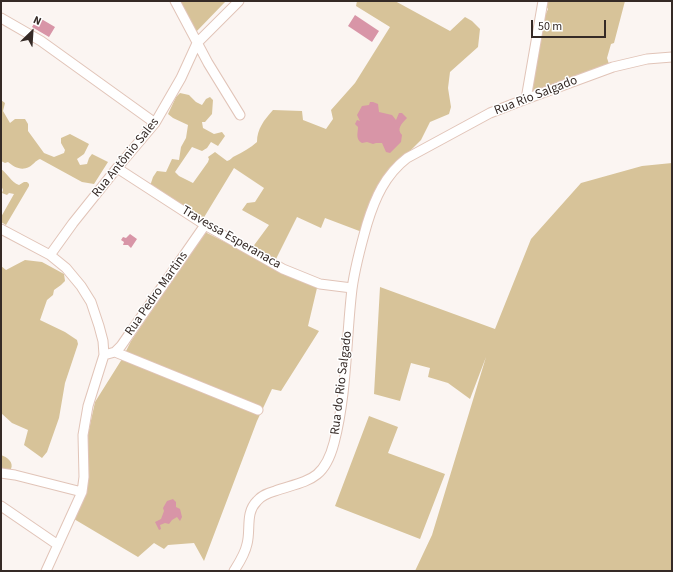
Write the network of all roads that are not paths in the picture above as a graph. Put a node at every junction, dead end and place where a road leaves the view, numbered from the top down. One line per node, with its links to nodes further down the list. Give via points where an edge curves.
1 (175, 1): 5 (street)
2 (239, 1): 5 (street, Rua Antônio Sales)
3 (543, 1): 7 (street)
4 (1, 18): 9 (street, via 41,40)
5 (197, 43): 8 (street); 9 (street, Rua Antônio Sales, via 181,78)
6 (672, 57): 7 (street, Rua Rio Salgado, via 647,59 613,67)
7 (526, 99): 10 (street, Rua Rio Salgado, via 490,113)
8 (240, 115)
9 (155, 123): 11 (street, Rua Antônio Sales)
10 (407, 158): 15 (street, Rua do Rio Salgado, via 388,178 371,213 361,244)
11 (117, 168): 12 (street, Travessa Esperanaca); 14 (street, Rua Antônio Sales)
12 (205, 225): 15 (street, Travessa Esperanaca, via 291,273 320,284); 16 (street, Rua Pedro Martins)
13 (1, 229): 14 (street)
14 (50, 255): 17 (street, via 66,268 91,302 100,326)
15 (352, 288): 24 (street, Rua do Rio Salgado, via 340,407 328,462 310,481 264,495 256,501 251,510 248,543)
16 (116, 352): 17 (street); 18 (street)
17 (104, 355): 20 (street, via 88,406 83,435)
18 (258, 410)
19 (1, 473): 20 (street)
20 (82, 492): 22 (street)
21 (1, 506): 22 (street)
22 (58, 545): 23 (street)
23 (46, 571)
24 (234, 571)

